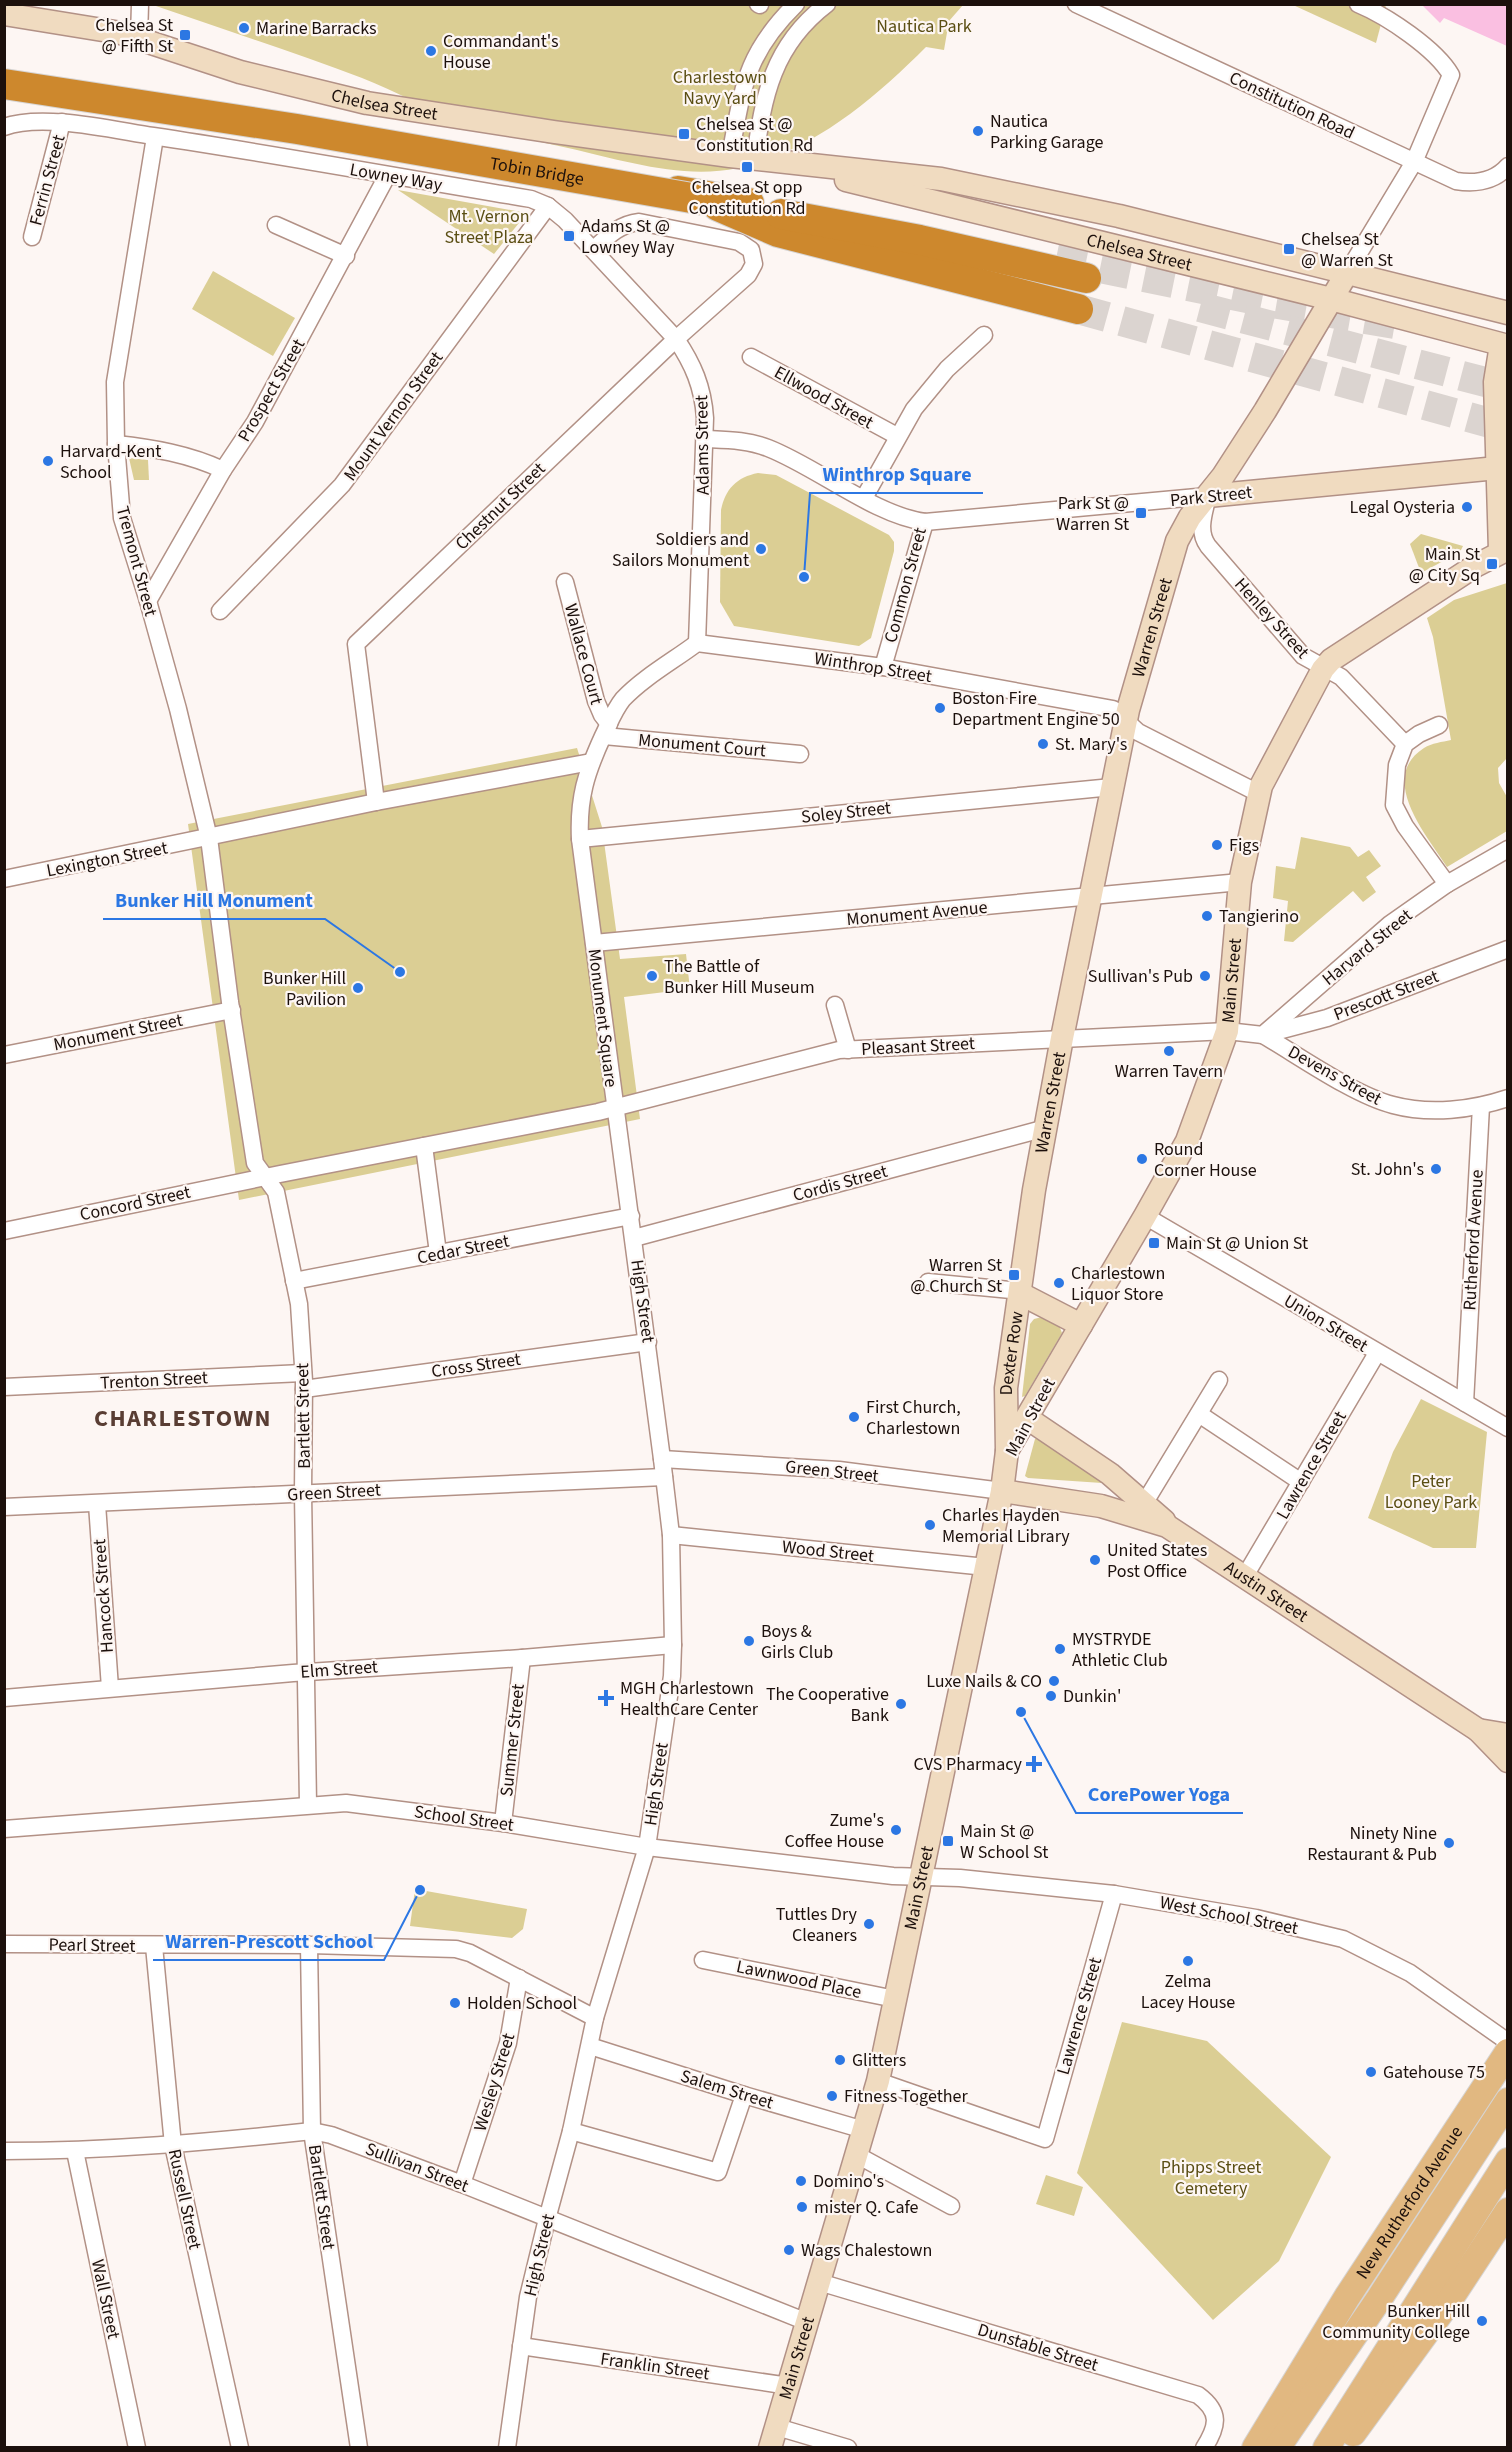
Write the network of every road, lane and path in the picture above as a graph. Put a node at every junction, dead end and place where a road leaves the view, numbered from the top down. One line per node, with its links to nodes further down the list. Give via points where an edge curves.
1 (141, 4): 7 (street)
2 (796, 4): 12 (street, via 760,46 747,72)
3 (827, 4): 13 (street, via 801,30 771,76 762,109)
4 (1076, 4): 14 (street, Constitution Road)
5 (1358, 4): 14 (street, Warren Street, via 1392,21 1433,53 1452,75)
6 (4, 14): 7 (main road, Chelsea Street, via 78,24)
7 (139, 38): 12 (main road, Chelsea Street, via 240,72 367,103)
8 (4, 85): 18 (highway, Tobin Bridge, bridge); 18 (highway, Tobin Bridge, bridge, via 297,129 703,200)
9 (62, 122): 10 (street, Lowney Way); 11 (street, Lowney Way); 20 (street, Ferrin Street)
10 (4, 127)
11 (155, 137): 16 (street, Lowney Way); 34 (street, Tremont Street, via 116,382)
12 (730, 156): 13 (main road, Chelsea Street)
13 (763, 160): 23 (main road, Chelsea Street, via 933,178 1119,216); 25 (main road, Chelsea Street)
14 (1414, 162): 15 (street, Constitution Road, via 1465,182 1490,179); 23 (street, Warren Street)
15 (1508, 166)
16 (387, 176): 17 (street, Lowney Way, via 531,199); 22 (street, Prospect Street)
17 (548, 206): 21 (street, Lowney Way); 43 (street, Mount Vernon Street, via 342,485)
18 (763, 214): 24 (highway, via 920,240); 26 (highway)
19 (276, 225): 22 (street)
20 (32, 237)
21 (594, 249): 29 (street, Adams Street); 29 (street, Chestnut Street, via 627,223 639,222 739,242 748,248 754,256 754,267 748,275)
22 (346, 256): 36 (street, Prospect Street, via 255,422)
23 (1347, 273): 25 (main road, Warren Street); 27 (main road, Chelsea Street)
24 (1086, 278)
25 (1331, 299): 30 (main road, Chelsea Street); 37 (main road, Warren Street, via 1265,411)
26 (1078, 309)
27 (1508, 313)
28 (984, 335): 32 (street, via 930,388)
29 (676, 339): 33 (street, Adams Street, via 701,387); 55 (street, Chestnut Street, via 356,645)
30 (1504, 345): 35 (main road, via 1495,382)
31 (751, 357): 32 (street, Ellwood Street)
32 (897, 436): 38 (street)
33 (705, 439): 38 (street, Common Street, via 767,448); 44 (street, Adams Street)
34 (116, 444): 36 (street, via 150,448); 42 (street, Tremont Street, via 122,518)
35 (1497, 468): 37 (main road, Park Street); 40 (main road)
36 (223, 470): 42 (street, Prospect Street)
37 (1208, 496): 39 (street, Park Street); 46 (street, Henley Street, via 1201,523 1205,542 1303,656); 47 (main road, Warren Street, via 1177,541)
38 (864, 498): 39 (street, Common Street, via 898,515)
39 (925, 522): 45 (street, Common Street)
40 (1504, 550): 46 (main road, Main Street, via 1342,651)
41 (565, 582): 49 (street, Wallace Court)
42 (148, 601): 56 (street, Tremont Street)
43 (220, 611)
44 (697, 643): 45 (street, Winthrop Street); 49 (street, via 630,692)
45 (883, 667): 47 (street, Winthrop Street, via 1104,707)
46 (1323, 669): 50 (street, Henley Street, via 1341,677); 54 (main road, Main Street, via 1263,780)
47 (1126, 720): 53 (main road, Warren Street); 54 (street, Winthrop Street, via 1138,732)
48 (1439, 725): 50 (street)
49 (606, 730): 51 (street, Monument Court); 52 (street)
50 (1405, 744): 61 (street, via 1396,765 1394,805)
51 (800, 754)
52 (591, 762): 55 (street); 57 (street, Monument Square, via 581,794)
53 (1112, 788): 57 (street, Soley Street); 62 (main road, Warren Street)
54 (1260, 794): 60 (main road, Main Street)
55 (376, 802): 56 (street)
56 (209, 838): 59 (street, Lexington Street); 66 (street)
57 (580, 839): 63 (street, Monument Square)
58 (1508, 849): 61 (street, Harvard Street)
59 (4, 879)
60 (1240, 882): 62 (street, Monument Avenue); 67 (main road, Main Street)
61 (1447, 884): 68 (street, Harvard Street, via 1390,924)
62 (1090, 896): 63 (street, Monument Avenue); 69 (main road, Warren Street)
63 (594, 943): 74 (street, Monument Square)
64 (1508, 949): 68 (street, Prescott Street, via 1327,1018)
65 (835, 1005): 70 (street)
66 (232, 1010): 71 (street, Monument Street); 77 (street, via 255,1162)
67 (1227, 1031): 68 (street); 69 (street, Pleasant Street); 79 (main road, Main Street, via 1187,1141)
68 (1263, 1035): 73 (street, Devens Street, via 1356,1089 1392,1105 1432,1110)
69 (1062, 1038): 70 (street, Pleasant Street); 75 (main road, Warren Street)
70 (848, 1050): 74 (street, Pleasant Street)
71 (4, 1055)
72 (1508, 1098): 73 (street)
73 (1481, 1106): 92 (street, Rutherford Avenue)
74 (615, 1107): 76 (street, Monument Square); 78 (street, High Street)
75 (1046, 1128): 81 (street, Cordis Street); 85 (main road, Warren Street)
76 (424, 1146): 77 (street, Monument Square); 82 (street)
77 (265, 1177): 80 (street, Concord Street); 83 (street, Bartlett Street, via 276,1192)
78 (631, 1216): 81 (street, High Street); 82 (street, Cedar Street)
79 (1145, 1216): 86 (main road, Main Street); 88 (street, Union Street)
80 (4, 1231)
81 (634, 1238): 87 (street, High Street)
82 (438, 1253): 83 (street, Cedar Street)
83 (294, 1281): 90 (street, Bartlett Street)
84 (928, 1282): 85 (street)
85 (1021, 1292): 86 (main road); 96 (main road, Dexter Row, via 1006,1388)
86 (1081, 1325): 94 (main road, Main Street)
87 (648, 1342): 90 (street, Cross Street); 97 (street, High Street)
88 (1377, 1353): 92 (street, Union Street); 99 (street, Lawrence Street)
89 (1220, 1380): 93 (street)
90 (304, 1381): 91 (street, Trenton Street); 101 (street, Bartlett Street)
91 (4, 1387)
92 (1465, 1403): 95 (street, Union Street)
93 (1199, 1414): 99 (street); 104 (street)
94 (1027, 1418): 96 (main road, Main Street); 104 (main road, via 1110,1474)
95 (1508, 1428)
96 (1007, 1451): 100 (main road, Main Street)
97 (662, 1459): 98 (street, High Street); 100 (street, Green Street, via 839,1470)
98 (664, 1477): 101 (street, Green Street); 105 (street, High Street)
99 (1301, 1482): 107 (street, Lawrence Street)
100 (1002, 1491): 104 (main road, Austin Street); 106 (main road, Main Street)
101 (303, 1493): 102 (street, Green Street); 110 (street, Bartlett Street)
102 (97, 1504): 103 (street, Green Street); 111 (street, Hancock Street)
103 (4, 1507)
104 (1141, 1509): 107 (main road, Austin Street)
105 (671, 1535): 106 (street, Wood Street); 108 (street, High Street)
106 (986, 1567): 120 (main road, Main Street)
107 (1245, 1576): 113 (main road, Austin Street)
108 (674, 1645): 109 (street, Elm Street); 119 (street, High Street)
109 (522, 1658): 110 (street, Elm Street); 117 (street, Summer Street)
110 (306, 1672): 111 (street, Elm Street); 116 (street, Bartlett Street)
111 (110, 1688): 112 (street, Elm Street)
112 (4, 1698)
113 (1478, 1730): 114 (main road, Austin Street); 115 (main road, Austin Street)
114 (1508, 1735)
115 (1508, 1761)
116 (308, 1804): 117 (street, School Street, via 346,1803); 118 (street, School Street)
117 (503, 1823): 119 (street, School Street)
118 (4, 1829)
119 (647, 1846): 120 (street, School Street, via 893,1876); 128 (street, High Street)
120 (921, 1876): 121 (street, West School Street); 127 (main road, Main Street)
121 (1114, 1894): 129 (street, West School Street, via 1256,1918 1343,1939 1410,1973); 132 (street, Lawrence Street, via 1044,2139)
122 (4, 1944): 124 (street, Pearl Street)
123 (309, 1945): 124 (street, Pearl Street); 126 (street, Pearl Street, via 456,1949); 136 (street, Bartlett Street)
124 (154, 1946): 138 (street, Russell Street)
125 (702, 1960): 127 (street, Lawnwood Place)
126 (519, 1978): 128 (street, Pearl Street); 143 (street, Wesley Street, via 508,2043)
127 (895, 1999): 132 (main road, Main Street)
128 (595, 2018): 130 (street, High Street)
129 (1508, 2042)
130 (590, 2046): 133 (street, Salem Street); 137 (street, High Street)
131 (1508, 2052): 158 (main road, New Rutherford Avenue, via 1347,2297)
132 (878, 2081): 135 (main road, Main Street)
133 (744, 2095): 135 (street, Salem Street); 137 (street, via 718,2172)
134 (1508, 2101): 159 (main road, New Rutherford Avenue)
135 (864, 2130): 141 (main road, Main Street)
136 (312, 2131): 138 (street, Sullivan Street); 143 (street, Sullivan Street); 154 (street, Bartlett Street)
137 (571, 2131): 146 (street, High Street)
138 (173, 2145): 140 (street, Sullivan Street); 153 (street, Russell Street)
139 (4, 2151): 140 (street, Sullivan Street)
140 (75, 2151): 152 (street, Wall Street)
141 (857, 2156): 144 (street); 147 (main road, Main Street)
142 (1508, 2161): 160 (main road)
143 (462, 2184): 146 (street, Sullivan Street)
144 (951, 2206)
145 (1508, 2211): 161 (main road, via 1444,2308)
146 (546, 2219): 148 (street, Sullivan Street); 149 (street, High Street)
147 (819, 2282): 148 (main road, Main Street); 157 (street, Dunstable Street, via 1198,2395 1209,2404 1215,2418 1214,2432)
148 (807, 2322): 150 (main road, Main Street)
149 (521, 2346): 150 (street, Franklin Street); 155 (street, High Street)
150 (789, 2386): 151 (main road, Main Street)
151 (774, 2437): 156 (street)
152 (137, 2448)
153 (240, 2448)
154 (359, 2448)
155 (507, 2448)
156 (848, 2448)
157 (1204, 2448)
158 (1255, 2448)
159 (1277, 2448)
160 (1326, 2448)
161 (1342, 2448)

